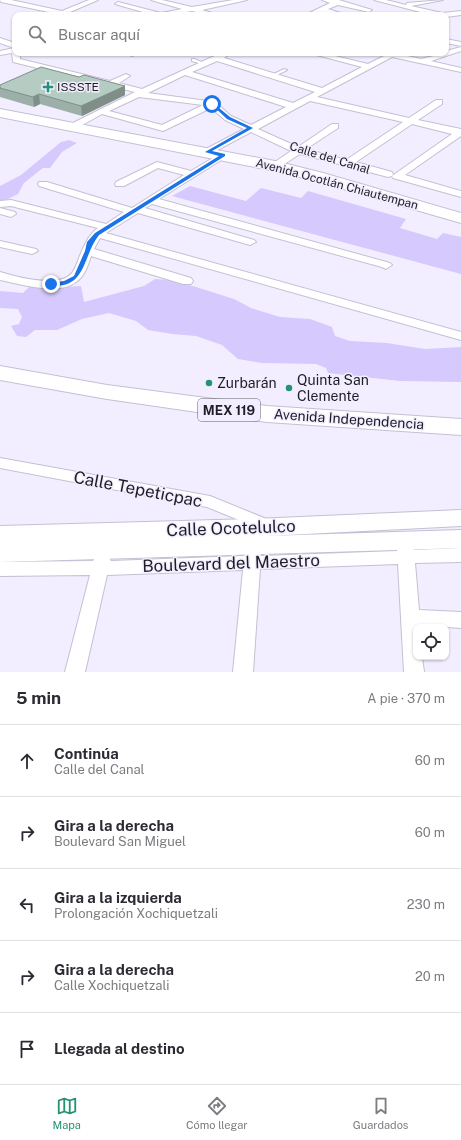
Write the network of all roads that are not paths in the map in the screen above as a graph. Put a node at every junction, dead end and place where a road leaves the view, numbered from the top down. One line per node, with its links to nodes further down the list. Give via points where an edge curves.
1 (1, 0): 13 (street); 17 (street)
2 (95, 0): 18 (street)
3 (154, 0): 14 (street)
4 (244, 0): 14 (street)
5 (325, 0): 10 (street)
6 (345, 0): 10 (street)
7 (377, 0): 12 (street)
8 (440, 0): 9 (street)
9 (429, 1): 12 (street)
10 (338, 3): 15 (street); 16 (street)
11 (118, 4): 19 (street)
12 (401, 6): 24 (street)
13 (0, 8)
14 (190, 9): 20 (street); 21 (street)
15 (320, 10): 22 (street); 23 (street)
16 (369, 10)
17 (58, 12)
18 (65, 12)
19 (149, 12)
20 (175, 12)
21 (202, 12)
22 (316, 12)
23 (329, 12)
24 (428, 12)
25 (461, 13): 26 (street)
26 (449, 15)
27 (449, 17): 28 (street)
28 (461, 20)
29 (0, 40): 32 (street)
30 (449, 42): 31 (street)
31 (461, 44)
32 (12, 45)
33 (461, 49): 36 (street)
34 (12, 52): 35 (street)
35 (0, 53)
36 (449, 53)
37 (16, 56): 53 (street, via 16,60)
38 (221, 56): 43 (street)
39 (326, 56): 47 (street)
40 (384, 56): 47 (street)
41 (397, 56): 45 (street)
42 (438, 56): 45 (street)
43 (217, 58): 46 (street); 52 (street)
44 (193, 60): 46 (lane)
45 (421, 61): 49 (street)
46 (205, 64): 50 (street)
47 (368, 66): 54 (street)
48 (284, 70): 52 (lane)
49 (461, 70)
50 (186, 73): 55 (street); 59 (street)
51 (126, 76): 53 (street)
52 (272, 76): 54 (street)
53 (111, 84): 55 (street)
54 (322, 91): 56 (street)
55 (141, 93): 58 (street); 60 (street)
56 (308, 98): 59 (street); 62 (street)
57 (439, 102): 62 (street)
58 (212, 104): 60 (street, via 163,128); 65 (street, Calle del Canal, via 228,118)
59 (293, 106): 65 (street)
60 (102, 111): 64 (street)
61 (0, 113): 64 (main road, Avenida Ocotlán Chiautempan)
62 (409, 121): 66 (street); 70 (street)
63 (335, 126): 67 (street)
64 (72, 127): 68 (main road, Avenida Ocotlán Chiautempan)
65 (251, 128): 67 (street, Calle del Canal); 68 (street)
66 (461, 133): 73 (street)
67 (297, 150): 70 (street, Calle del Canal); 71 (street)
68 (208, 152): 69 (main road, Avenida Ocotlán Chiautempan)
69 (223, 155): 71 (main road, Avenida Ocotlán Chiautempan); 72 (street)
70 (347, 164): 73 (street, Calle del Canal)
71 (275, 166): 81 (main road, Avenida Ocotlán Chiautempan)
72 (192, 174): 75 (street, via 157,165); 77 (street)
73 (392, 175): 76 (street, Calle del Canal)
74 (43, 184): 79 (street)
75 (120, 184)
76 (461, 194)
77 (150, 200): 79 (street); 87 (street)
78 (2, 206): 80 (street); 82 (street)
79 (134, 210): 82 (street); 83 (street)
80 (11, 214)
81 (461, 218)
82 (102, 231): 86 (street, via 90,242); 90 (street)
83 (250, 242)
84 (0, 244): 85 (street)
85 (32, 251)
86 (88, 251): 88 (street, via 76,277 65,282 31,284); 89 (street)
87 (386, 265)
88 (0, 276)
89 (187, 281)
90 (461, 336)
91 (0, 366): 93 (main road, Avenida Independencia / MEX 119, via 253,406)
92 (0, 373): 94 (main road, Avenida Independencia / MEX 119, via 107,392 252,412)
93 (461, 420)
94 (461, 427)
95 (0, 464): 97 (street, Calle Tepeticpac, via 210,502)
96 (461, 518): 97 (main road, Calle Ocotelulco)
97 (272, 527): 98 (main road, Calle Ocotelulco)
98 (0, 535)
99 (461, 539): 100 (main road, Boulevard del Maestro)
100 (405, 549): 102 (main road, Boulevard del Maestro); 103 (street, Boulevard del Maestro); 106 (street)
101 (0, 553): 104 (main road, Boulevard del Maestro)
102 (254, 554): 104 (main road, Boulevard del Maestro); 109 (street)
103 (461, 555)
104 (102, 559): 105 (street, Boulevard del Maestro); 108 (street)
105 (0, 569)
106 (410, 617): 107 (street); 110 (street)
107 (461, 620)
108 (75, 672)
109 (243, 672)
110 (414, 672)

